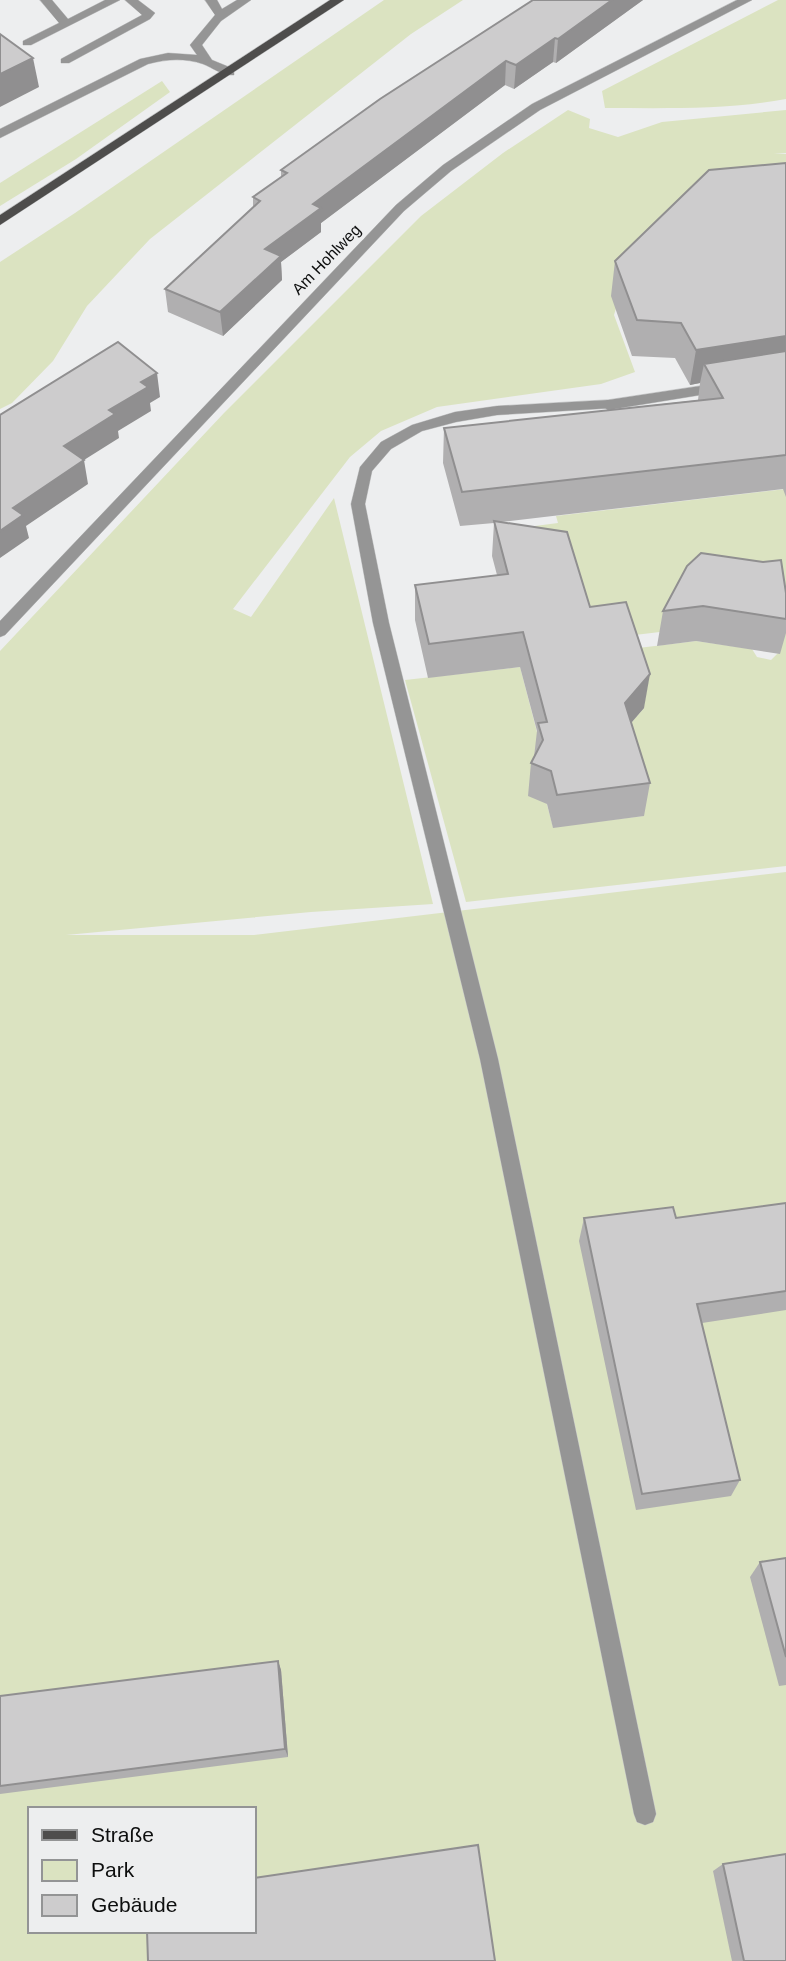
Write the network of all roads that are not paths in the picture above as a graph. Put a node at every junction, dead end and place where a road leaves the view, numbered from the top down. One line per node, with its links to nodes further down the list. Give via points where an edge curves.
1 (46, 0): 9 (street)
2 (114, 0): 9 (street)
3 (131, 0): 12 (street, via 147,9 146,17)
4 (211, 0): 8 (street)
5 (245, 0): 8 (street)
6 (338, 0): 13 (main road)
7 (746, 0): 17 (street, Am Hohlweg, via 536,107 447,168 400,208 334,276)
8 (221, 16): 11 (street, via 210,22 196,45)
9 (66, 24): 10 (street)
10 (27, 43)
11 (206, 60): 13 (street); 14 (street, via 167,54 144,61)
12 (65, 61)
13 (230, 72): 15 (main road)
14 (0, 134)
15 (0, 221)
16 (731, 386): 18 (street, via 608,405 450,418 400,435 379,449 358,485 381,623 489,1059)
17 (0, 631)
18 (645, 1814)

